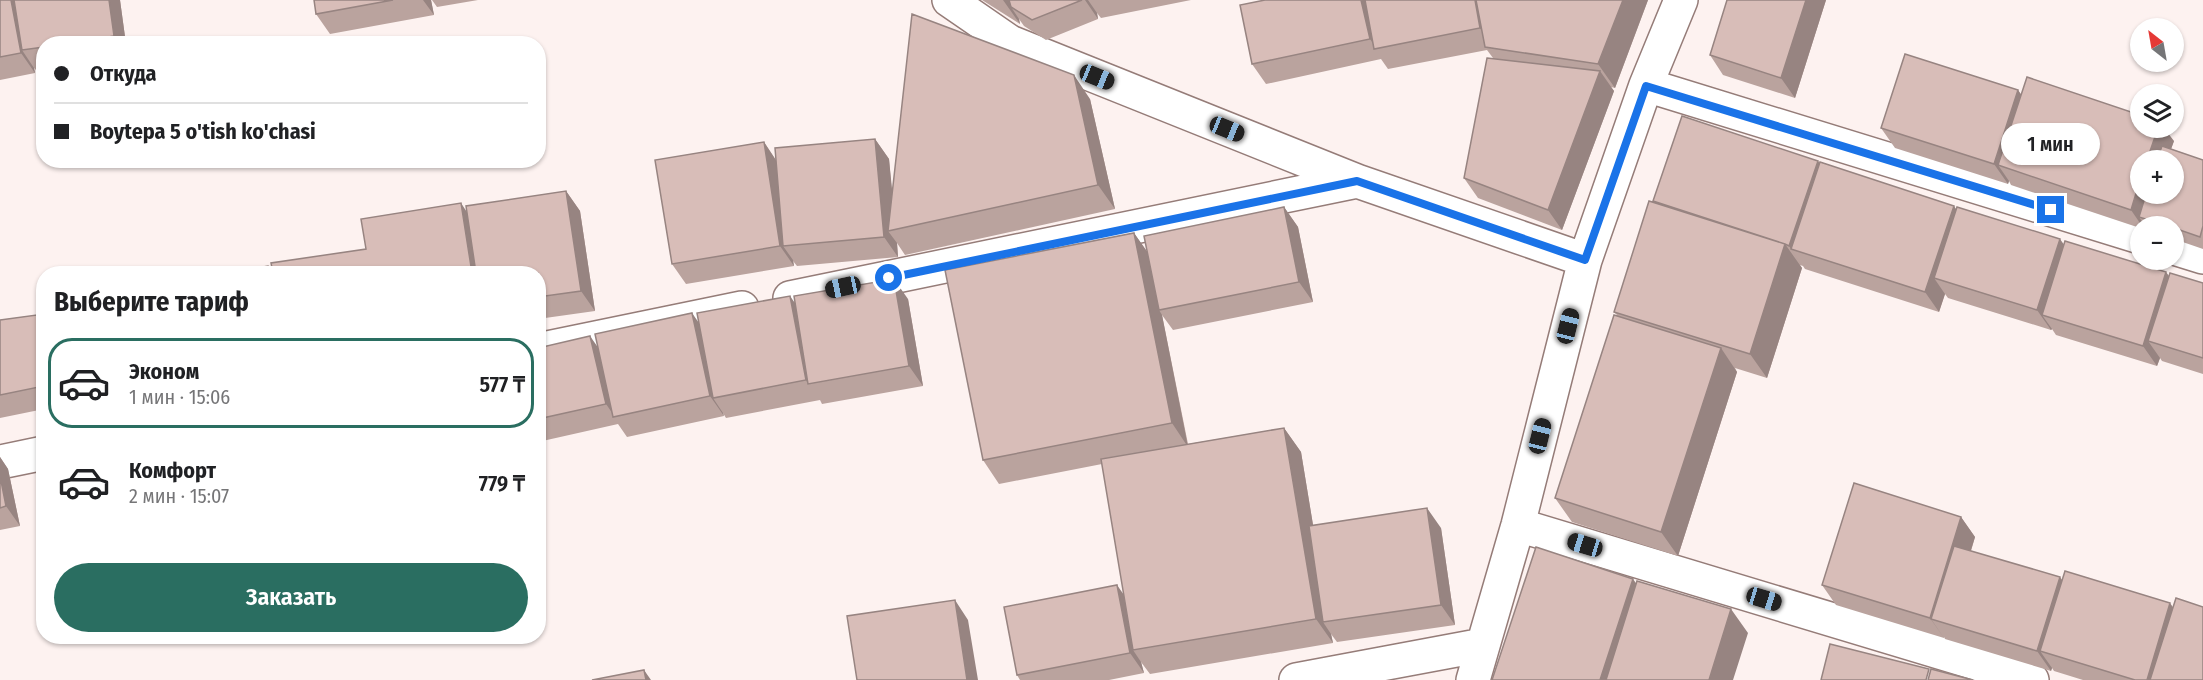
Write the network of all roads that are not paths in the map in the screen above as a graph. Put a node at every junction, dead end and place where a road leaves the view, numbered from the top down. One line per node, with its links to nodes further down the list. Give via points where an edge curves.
1 (949, 0): 4 (street, via 1010,42)
2 (1681, 0): 3 (street)
3 (1646, 86): 5 (street); 8 (street)
4 (1357, 181): 8 (street); 9 (street)
5 (2130, 234)
6 (2184, 251): 7 (street)
7 (2203, 257)
8 (1585, 260): 12 (street)
9 (546, 348)
10 (36, 455): 11 (street)
11 (0, 462)
12 (1518, 525): 13 (street); 16 (street)
13 (1483, 645): 14 (street); 15 (street)
14 (1296, 680)
15 (1473, 680)
16 (2032, 680)

